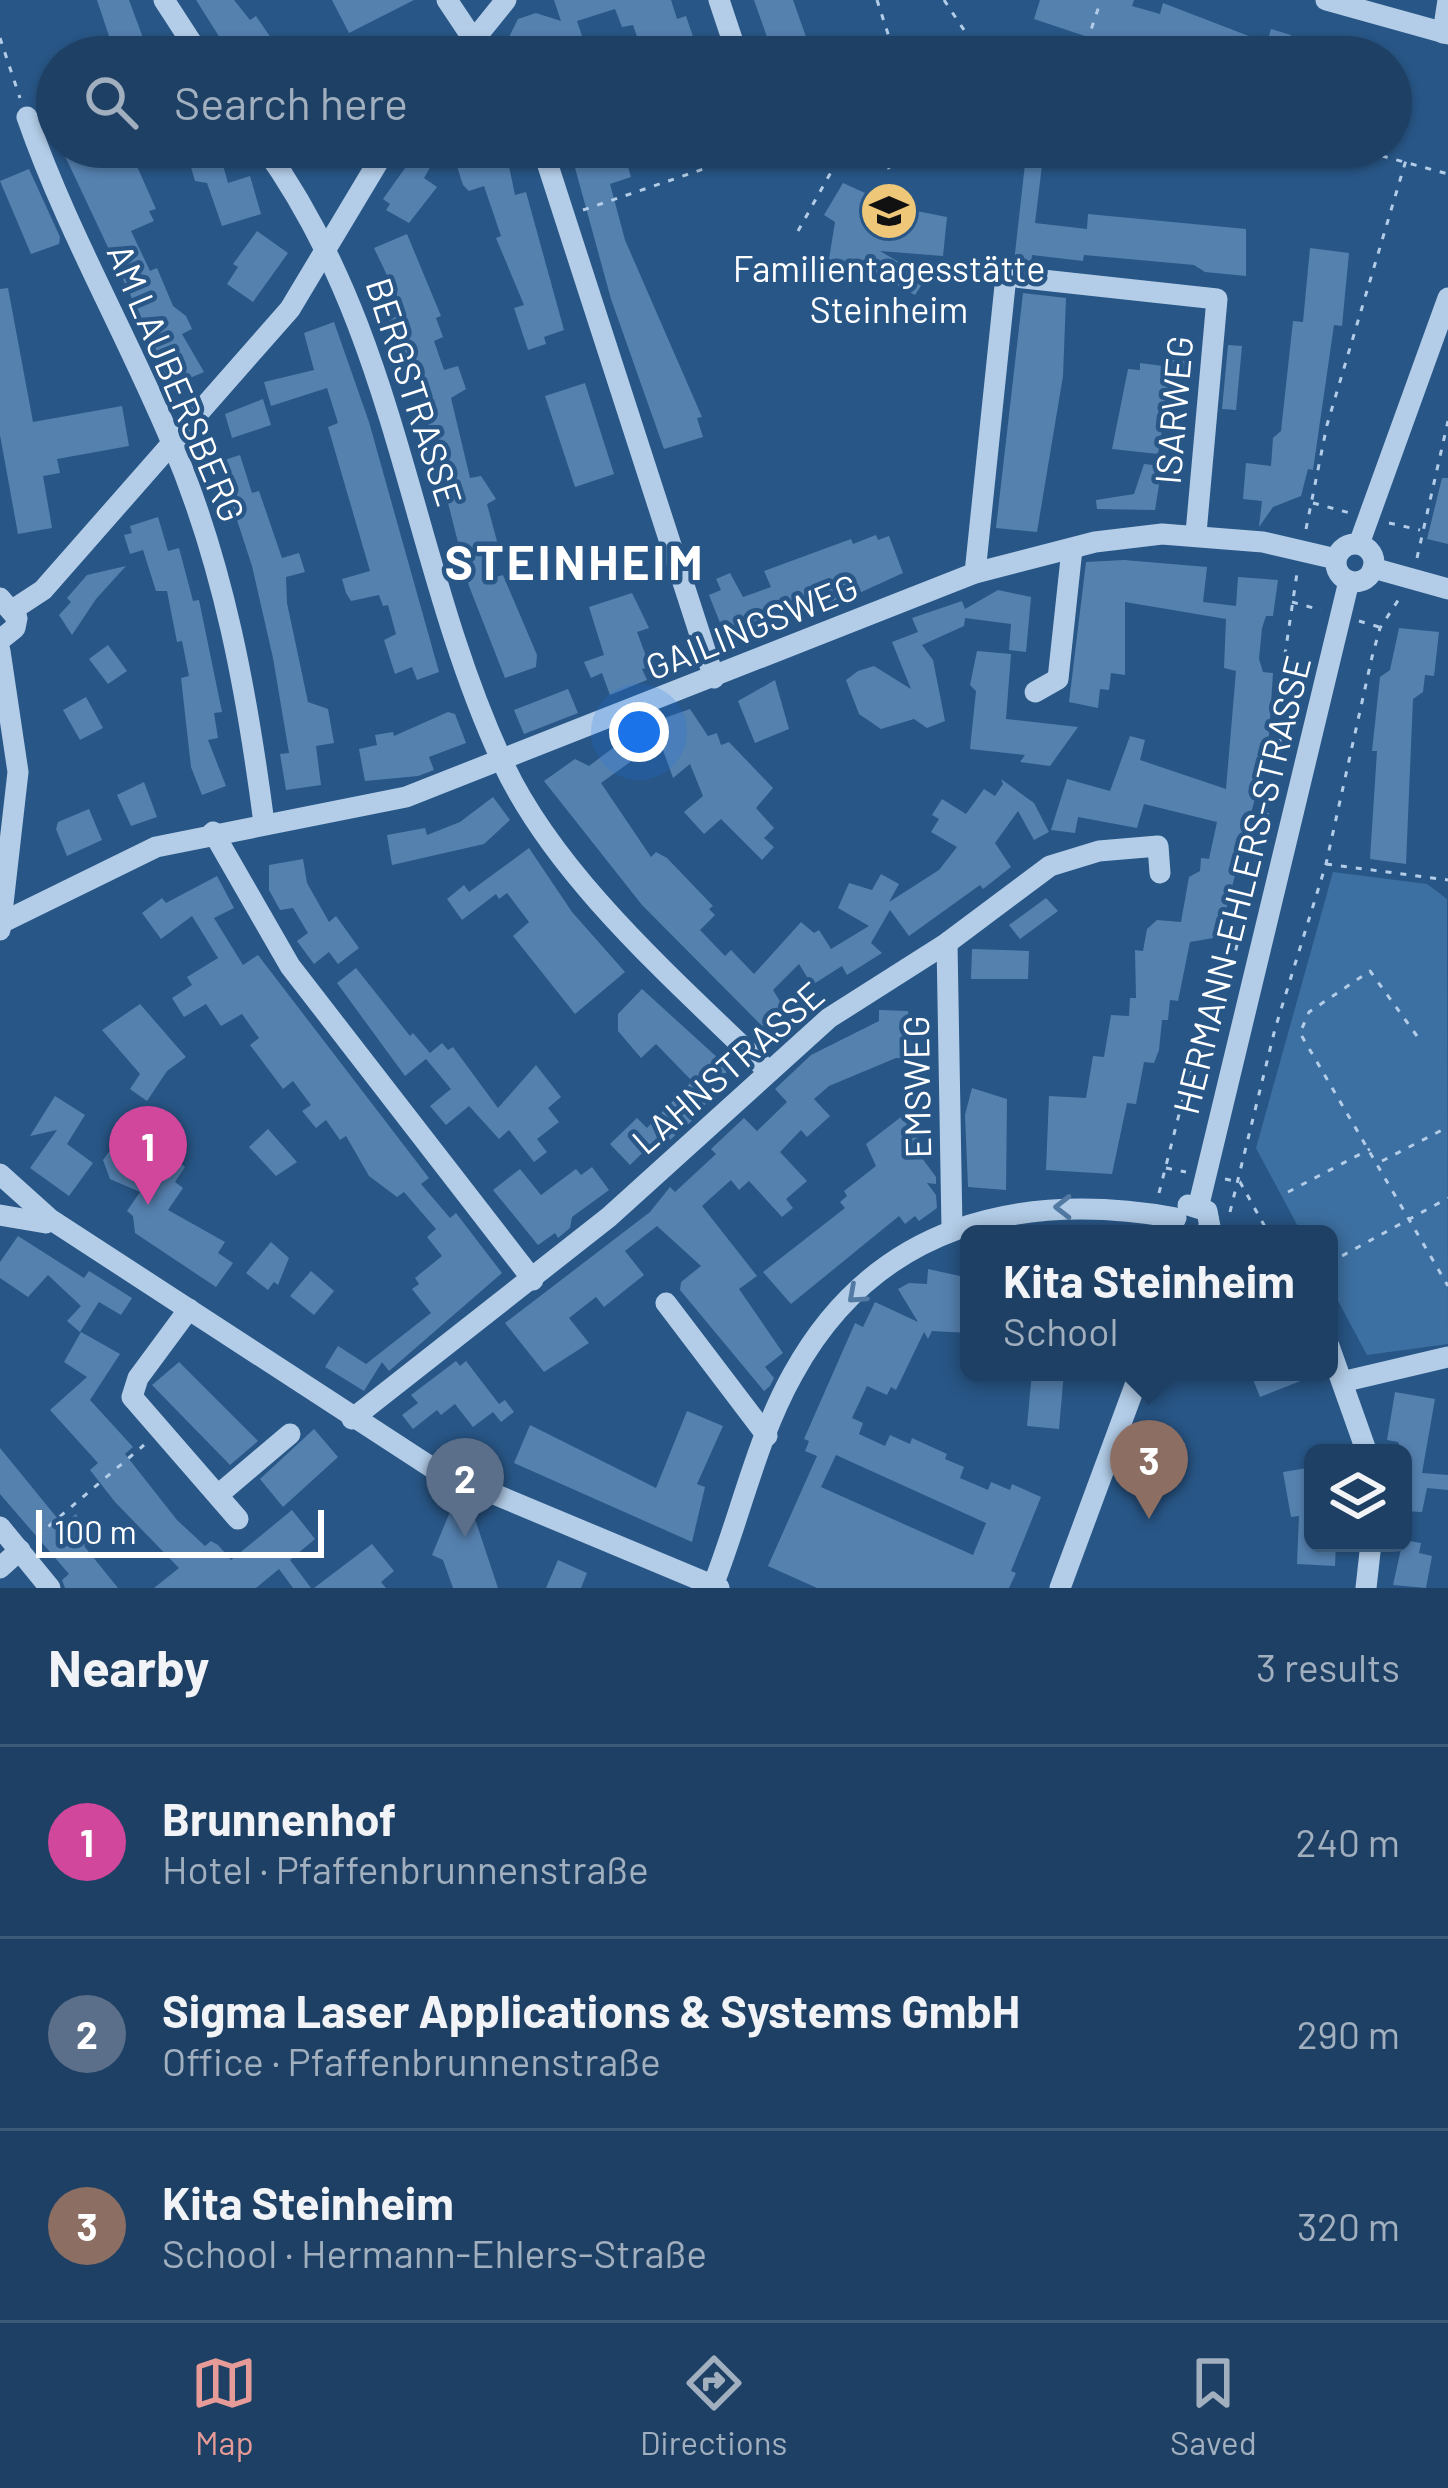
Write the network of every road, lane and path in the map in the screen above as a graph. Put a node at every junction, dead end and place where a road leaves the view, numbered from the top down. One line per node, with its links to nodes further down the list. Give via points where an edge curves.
1 (164, 0): 11 (street)
2 (447, 0): 12 (street)
3 (506, 0): 13 (street)
4 (719, 0): 14 (street)
5 (877, 0): 15 (path)
6 (944, 0): 16 (path)
7 (1100, 0): 17 (path)
8 (1326, 0): 10 (street)
9 (1448, 0): 10 (street)
10 (1446, 34)
11 (187, 36)
12 (465, 36)
13 (483, 36)
14 (731, 36)
15 (889, 36)
16 (968, 36)
17 (1089, 36)
18 (0, 38): 19 (path)
19 (27, 117): 20 (street, AM LAUBERSBERG)
20 (36, 137)
21 (1412, 162): 29 (path)
22 (50, 168): 35 (street, AM LAUBERSBERG)
23 (277, 168): 32 (street, BERGSTRASSE)
24 (374, 168): 32 (street)
25 (549, 168): 30 (street)
26 (707, 168): 30 (path)
27 (833, 168): 31 (path)
28 (1404, 168): 39 (path, via 1328,425)
29 (1448, 174)
30 (564, 216): 49 (street)
31 (798, 231)
32 (326, 244): 35 (street, via 290,309); 51 (street, BERGSTRASSE, via 382,380 468,675)
33 (1448, 298): 37 (street)
34 (1448, 422): 43 (path)
35 (173, 444): 46 (street, via 43,590); 52 (street, AM LAUBERSBERG, via 229,615)
36 (1196, 533): 38 (street, GAILINGSWEG); 39 (street, GAILINGSWEG); 42 (street, ISARWEG, via 1216,299 1006,276)
37 (1359, 544): 40 (street); 41 (street, via 1370,550)
38 (1072, 549): 42 (street, GAILINGSWEG); 50 (street, via 1058,679)
39 (1302, 550): 40 (street, GAILINGSWEG); 72 (path, via 1283,668 1279,761 1231,971 1187,1083)
40 (1336, 559): 44 (street)
41 (1373, 568): 43 (street); 44 (street)
42 (975, 573): 49 (street, GAILINGSWEG)
43 (1412, 580): 45 (street); 54 (path, via 1376,642)
44 (1349, 581): 69 (street, HERMANN-EHLERS-STRASSE)
45 (1448, 590)
46 (7, 603): 47 (street, via 15,628)
47 (0, 640)
48 (0, 651): 57 (street, via 18,772)
49 (715, 678): 51 (street, GAILINGSWEG)
50 (1035, 692)
51 (502, 761): 52 (street, GAILINGSWEG, via 393,800); 61 (street, BERGSTRASSE, via 609,909)
52 (264, 824): 53 (street, GAILINGSWEG)
53 (213, 832): 57 (street, GAILINGSWEG, via 137,855); 81 (street, via 290,967)
54 (1326, 864): 56 (path); 66 (path, via 1274,1029)
55 (1160, 873): 59 (street, LAHNSTRASSE, via 1158,846 1068,859)
56 (1448, 880)
57 (1, 922): 58 (street)
58 (0, 932)
59 (947, 944): 61 (street, LAHNSTRASSE, via 829,1018); 78 (street, EMSWEG)
60 (1417, 1036): 63 (path, via 1370,971 1309,1012 1300,1033)
61 (767, 1070): 81 (street, LAHNSTRASSE)
62 (1444, 1129): 64 (path)
63 (1370, 1149): 64 (path); 67 (path)
64 (1379, 1163): 71 (path)
65 (2, 1176): 70 (street, via 7,1197); 79 (street)
66 (1240, 1182): 75 (path); 76 (path)
67 (1288, 1192)
68 (1448, 1198): 71 (path)
69 (1199, 1204): 72 (street, via 1183,1207); 74 (street)
70 (0, 1212): 79 (street)
71 (1409, 1219): 80 (path); 82 (path)
72 (1171, 1222): 73 (street, one-way to 73, via 1042,1207)
73 (968, 1225)
74 (1210, 1225)
75 (1219, 1225)
76 (1265, 1225)
77 (960, 1227): 78 (street, one-way to 78)
78 (952, 1229): 92 (street, one-way to 92, via 899,1258 824,1327)
79 (69, 1232): 84 (street)
80 (1338, 1258)
81 (533, 1280): 89 (street, LAHNSTRASSE)
82 (1448, 1286)
83 (666, 1303): 92 (street)
84 (189, 1310): 89 (street); 90 (street, via 132,1391)
85 (1448, 1357): 88 (street)
86 (1338, 1365): 88 (street)
87 (1137, 1381): 102 (street)
88 (1346, 1381): 93 (street)
89 (352, 1419): 100 (street, via 434,1469)
90 (159, 1433): 94 (street); 97 (path)
91 (290, 1434): 94 (street)
92 (767, 1436): 100 (street)
93 (1364, 1444)
94 (218, 1495): 95 (street)
95 (238, 1519)
96 (0, 1527): 97 (street)
97 (20, 1550): 99 (street); 101 (street)
98 (1370, 1552): 103 (street)
99 (0, 1568)
100 (715, 1587)
101 (50, 1588)
102 (1060, 1588)
103 (1366, 1588)

